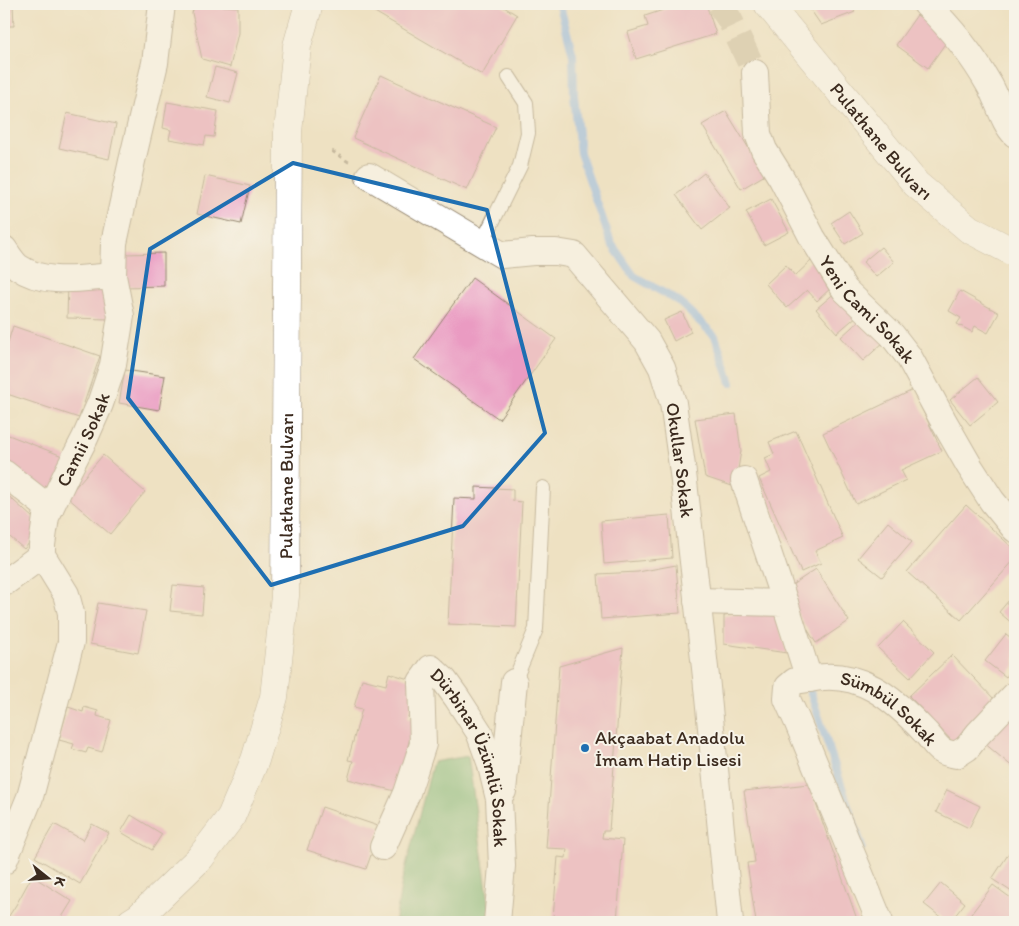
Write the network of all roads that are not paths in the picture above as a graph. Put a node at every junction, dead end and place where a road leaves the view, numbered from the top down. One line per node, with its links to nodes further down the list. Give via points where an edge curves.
1 (162, 4): 12 (street, Camii Sokak, via 155,63 114,243)
2 (310, 4): 28 (street, Pulathane Bulvarı, via 297,46 288,132 285,596 274,697 255,760 231,817 200,858)
3 (768, 4): 11 (street, Pulathane Bulvarı, via 916,184 969,229)
4 (926, 4): 7 (street, via 969,53)
5 (755, 73): 17 (street, Yeni Cami Sokak, via 758,134 812,237 845,290 892,335 909,357 970,467 992,501)
6 (509, 77): 9 (lane, via 526,103 528,133 520,166)
7 (1015, 134)
8 (369, 176): 9 (street, Okullar Sokak)
9 (482, 243): 20 (street, Okullar Sokak, via 502,255 556,252 574,255 646,341 662,368 673,403)
10 (4, 249): 12 (street, via 18,266 36,276 53,280)
11 (1015, 253)
12 (112, 276): 16 (street, Camii Sokak, via 121,316 113,365 100,404)
13 (4, 473): 16 (street)
14 (744, 480): 21 (street, Sümbül Sokak)
15 (543, 488): 23 (lane, via 536,629)
16 (50, 508): 18 (street, Camii Sokak)
17 (1012, 518)
18 (42, 555): 19 (street); 27 (street, via 66,594 71,613 71,642 30,797)
19 (4, 583)
20 (697, 601): 21 (street); 30 (street, Okullar Sokak)
21 (785, 604): 22 (street, Sümbül Sokak)
22 (802, 680): 24 (street, Sümbül Sokak, via 842,676 864,683 890,698 942,751 956,755 967,748); 31 (street, via 788,686 787,699)
23 (514, 682): 25 (street)
24 (1015, 695)
25 (500, 819): 26 (street, Dürbinar Üzümlü Sokak, via 499,799 479,732 444,680 431,668 421,682 422,744 407,793); 29 (street, Dürbinar Üzümlü Sokak, via 502,866)
26 (382, 847)
27 (4, 861)
28 (131, 922)
29 (497, 922)
30 (730, 922)
31 (880, 922)

